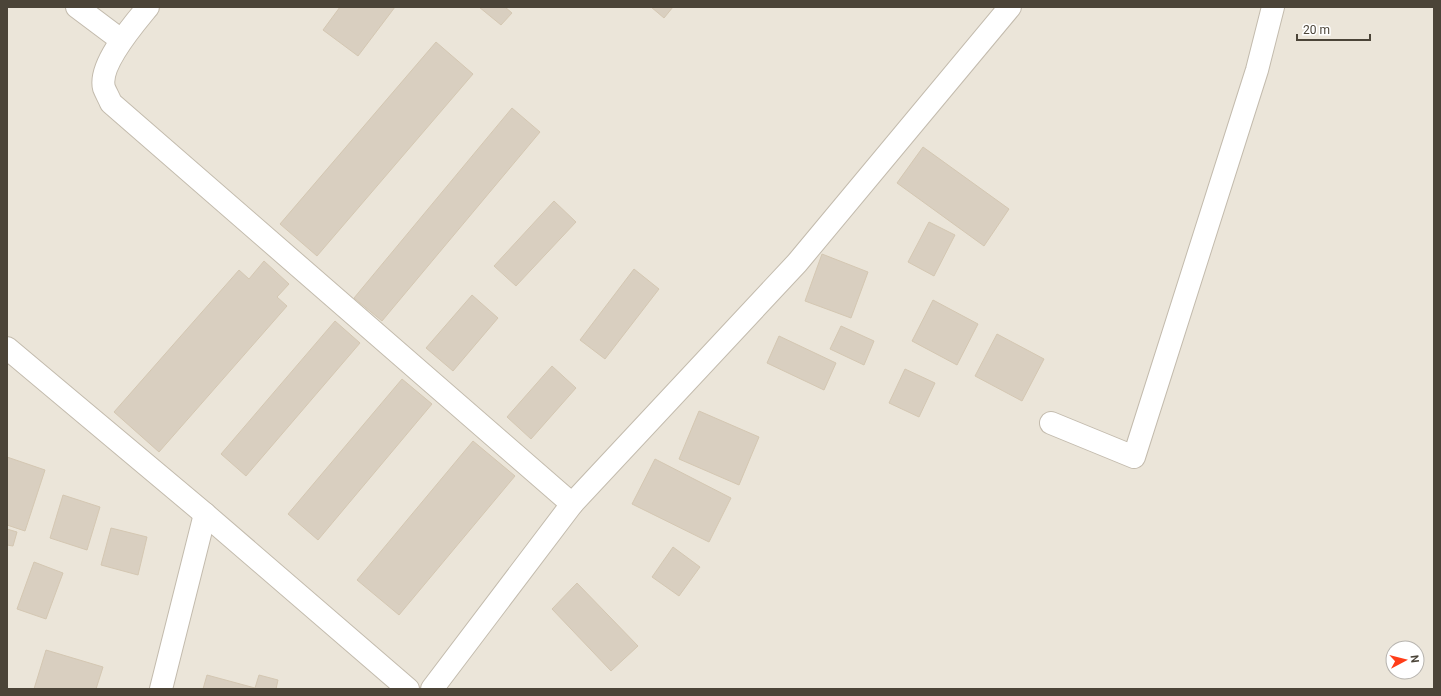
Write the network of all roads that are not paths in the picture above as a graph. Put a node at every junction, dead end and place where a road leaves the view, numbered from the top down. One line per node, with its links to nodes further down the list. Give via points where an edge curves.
1 (77, 7): 5 (street)
2 (148, 7): 5 (street)
3 (1010, 7): 8 (street, via 797,263)
4 (1273, 7): 7 (street, via 1256,70 1134,457)
5 (121, 40): 8 (street, via 105,73 104,88 111,103)
6 (7, 348): 9 (street)
7 (1051, 423)
8 (572, 504): 12 (street)
9 (205, 514): 10 (street); 11 (street)
10 (161, 689)
11 (408, 689)
12 (432, 689)

